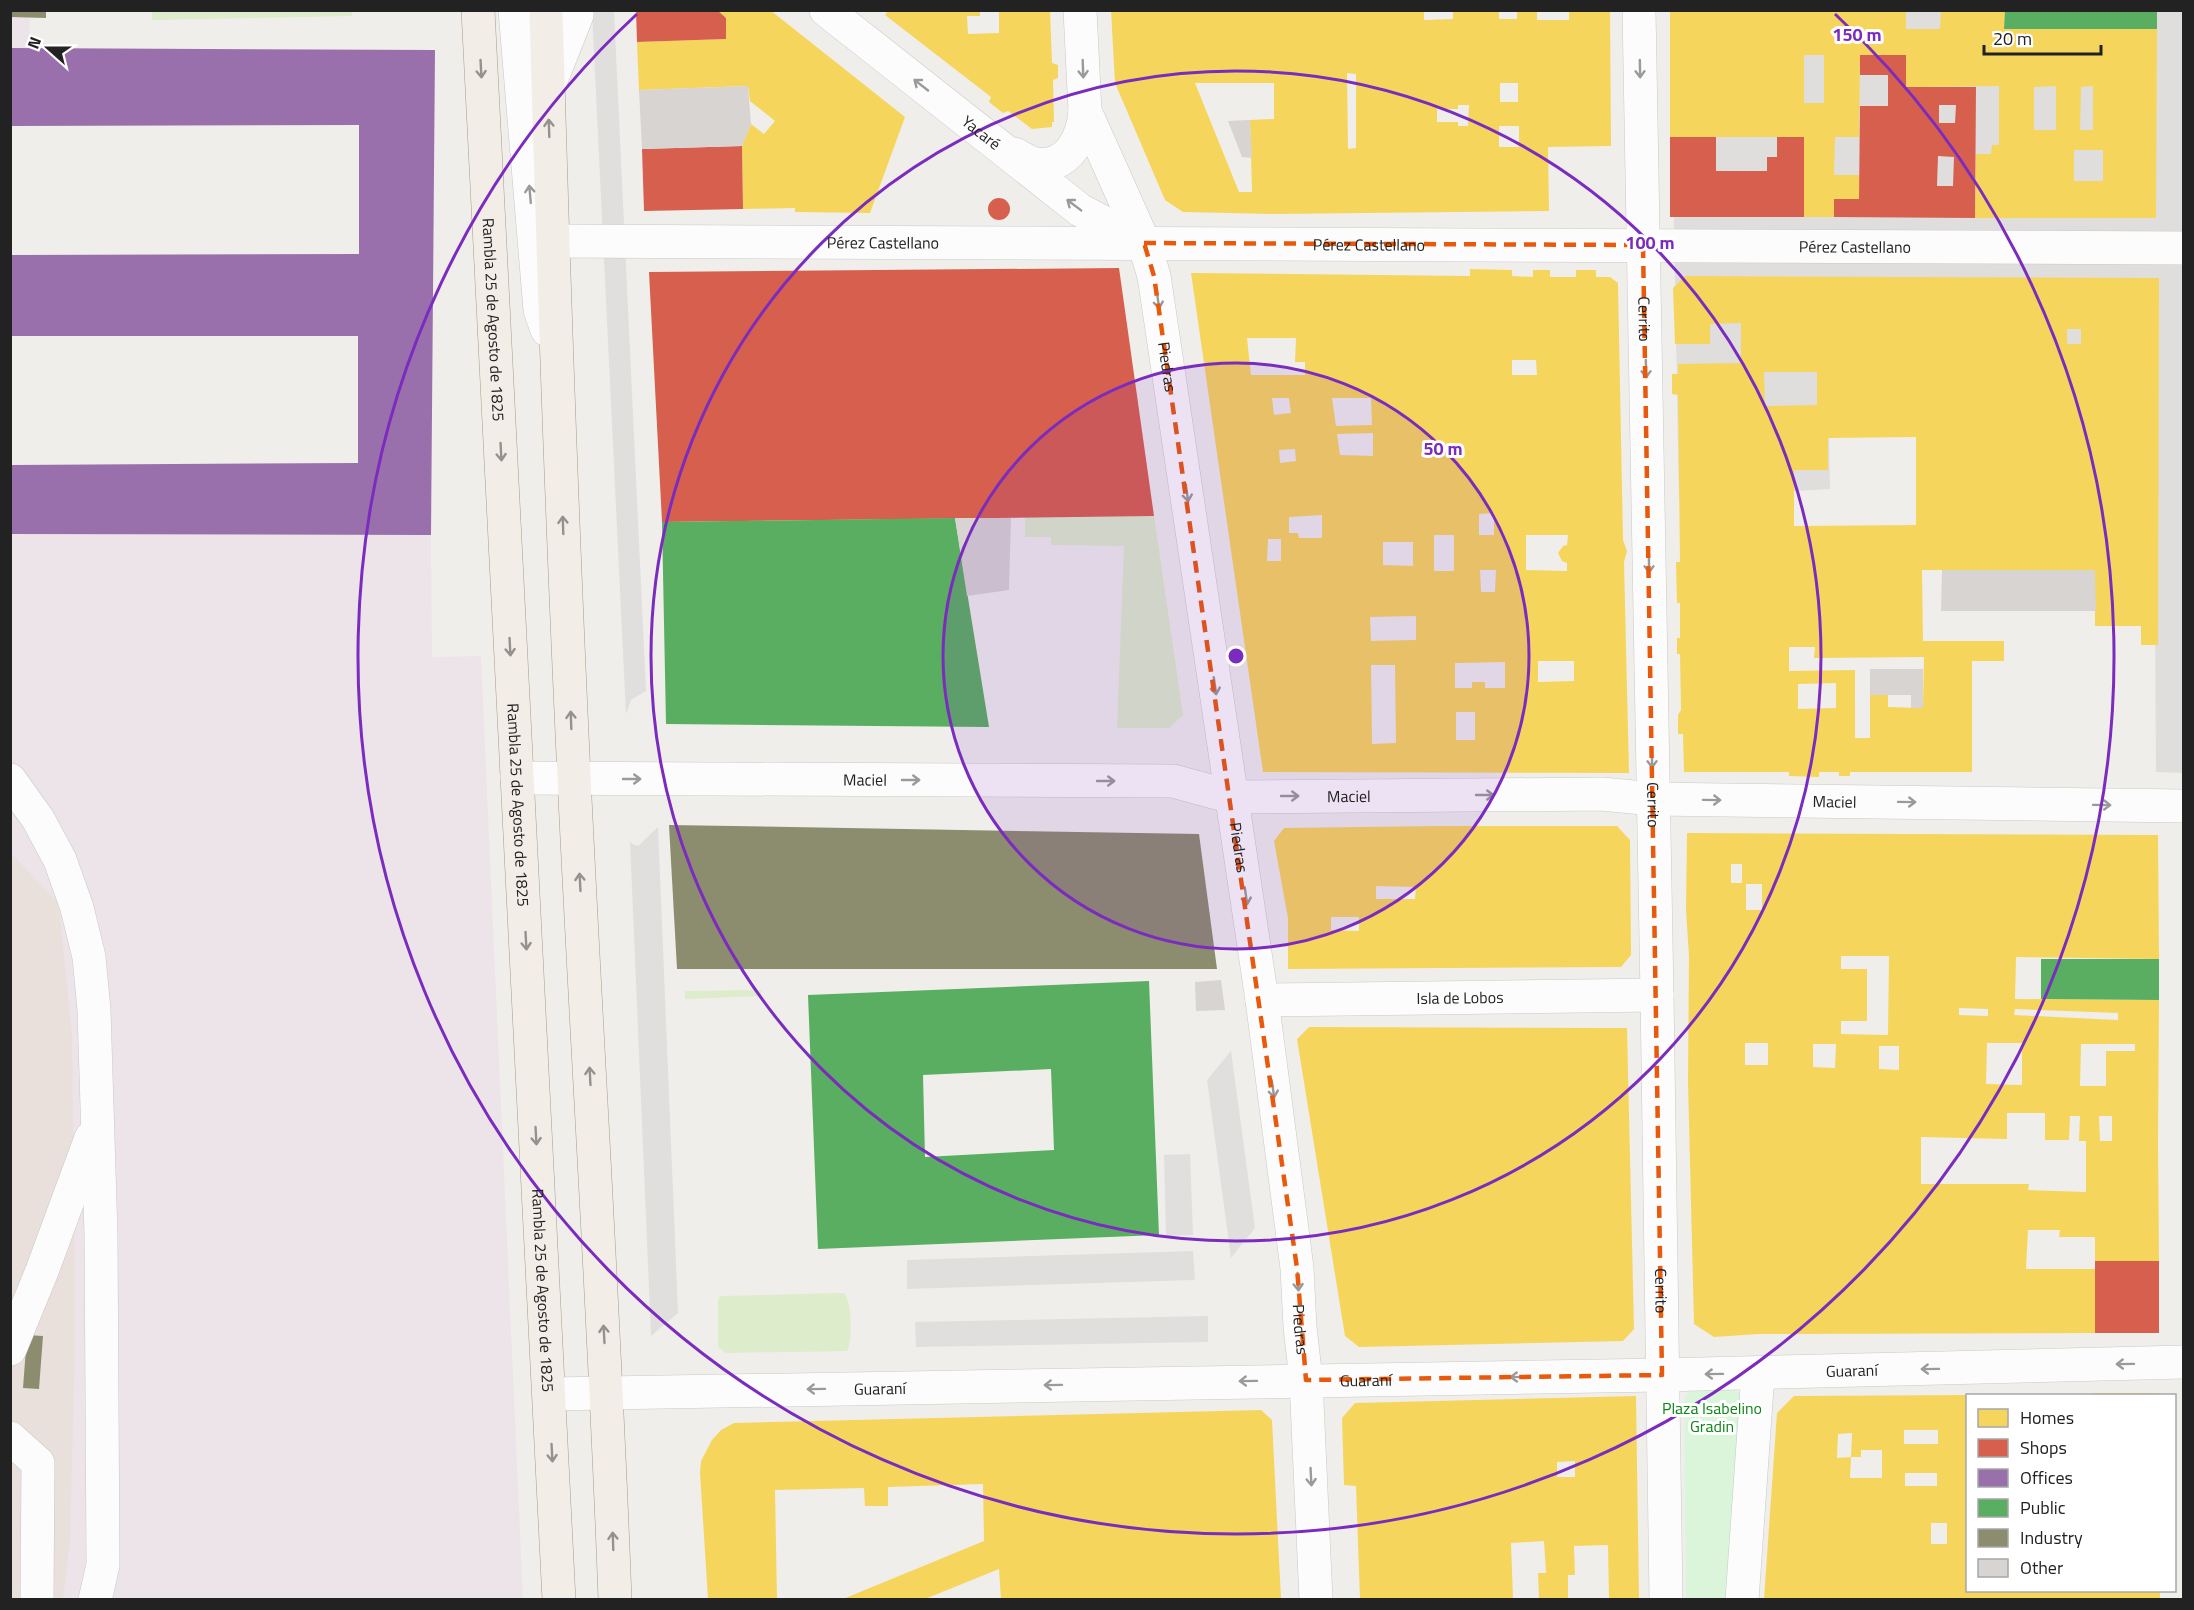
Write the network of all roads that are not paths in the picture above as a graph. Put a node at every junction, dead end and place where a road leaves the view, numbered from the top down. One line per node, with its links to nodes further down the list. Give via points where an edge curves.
1 (478, 10): 16 (main road, Rambla 25 de Agosto de 1825, one-way to 16)
2 (515, 10): 15 (street, one-way to 2, via 540,310)
3 (546, 10): 8 (main road)
4 (577, 10): 8 (street)
5 (826, 10): 10 (street, Yacaré, one-way to 5)
6 (1080, 10): 9 (street, Piedras, one-way to 9)
7 (1639, 10): 13 (street, Cerrito, one-way to 13)
8 (548, 88): 11 (main road, one-way to 8)
9 (1085, 111): 10 (street, Piedras, via 1080,137 1065,158 1035,164); 12 (street, Piedras)
10 (1003, 149): 12 (street, Yacaré, one-way to 10, via 1080,210)
11 (553, 241): 12 (street, Pérez Castellano); 15 (main road)
12 (1144, 243): 13 (street, Pérez Castellano); 19 (street, Piedras, one-way to 19, via 1154,276)
13 (1643, 245): 14 (street, Pérez Castellano); 20 (street, Cerrito, one-way to 20)
14 (2184, 248)
15 (556, 354): 17 (main road, one-way to 15)
16 (517, 778): 17 (street, Maciel); 31 (main road, Rambla 25 de Agosto de 1825, one-way to 31)
17 (574, 778): 19 (street, Maciel, one-way to 19, via 1173,781); 30 (main road, one-way to 17)
18 (10, 780): 24 (street, via 38,819 60,860 77,908 94,1010)
19 (1232, 796): 20 (street, Maciel, one-way to 20, via 1602,794); 23 (street, Piedras, one-way to 23)
20 (1653, 800): 21 (street, Maciel, one-way to 21); 22 (street, Cerrito)
21 (2184, 806)
22 (1657, 995): 23 (street, Isla de Lobos); 28 (street, Cerrito)
23 (1262, 1000): 29 (street, Piedras, one-way to 29, via 1298,1268)
24 (97, 1123): 25 (street); 34 (street, via 103,1566)
25 (10, 1349)
26 (2184, 1362): 27 (street, Guaraní, one-way to 27)
27 (1758, 1373): 28 (street, Guaraní, one-way to 28); 39 (street)
28 (1662, 1375): 29 (street, Guaraní, one-way to 29); 38 (street, Cerrito)
29 (1306, 1380): 30 (street, Guaraní, one-way to 30); 37 (street, Piedras, one-way to 37)
30 (607, 1392): 31 (street, Guaraní); 36 (main road, one-way to 30)
31 (550, 1394): 35 (main road, Rambla 25 de Agosto de 1825, one-way to 35)
32 (10, 1438): 33 (street, via 38,1463)
33 (38, 1599)
34 (95, 1599)
35 (559, 1599)
36 (615, 1599)
37 (1316, 1599)
38 (1666, 1599)
39 (1742, 1599)

